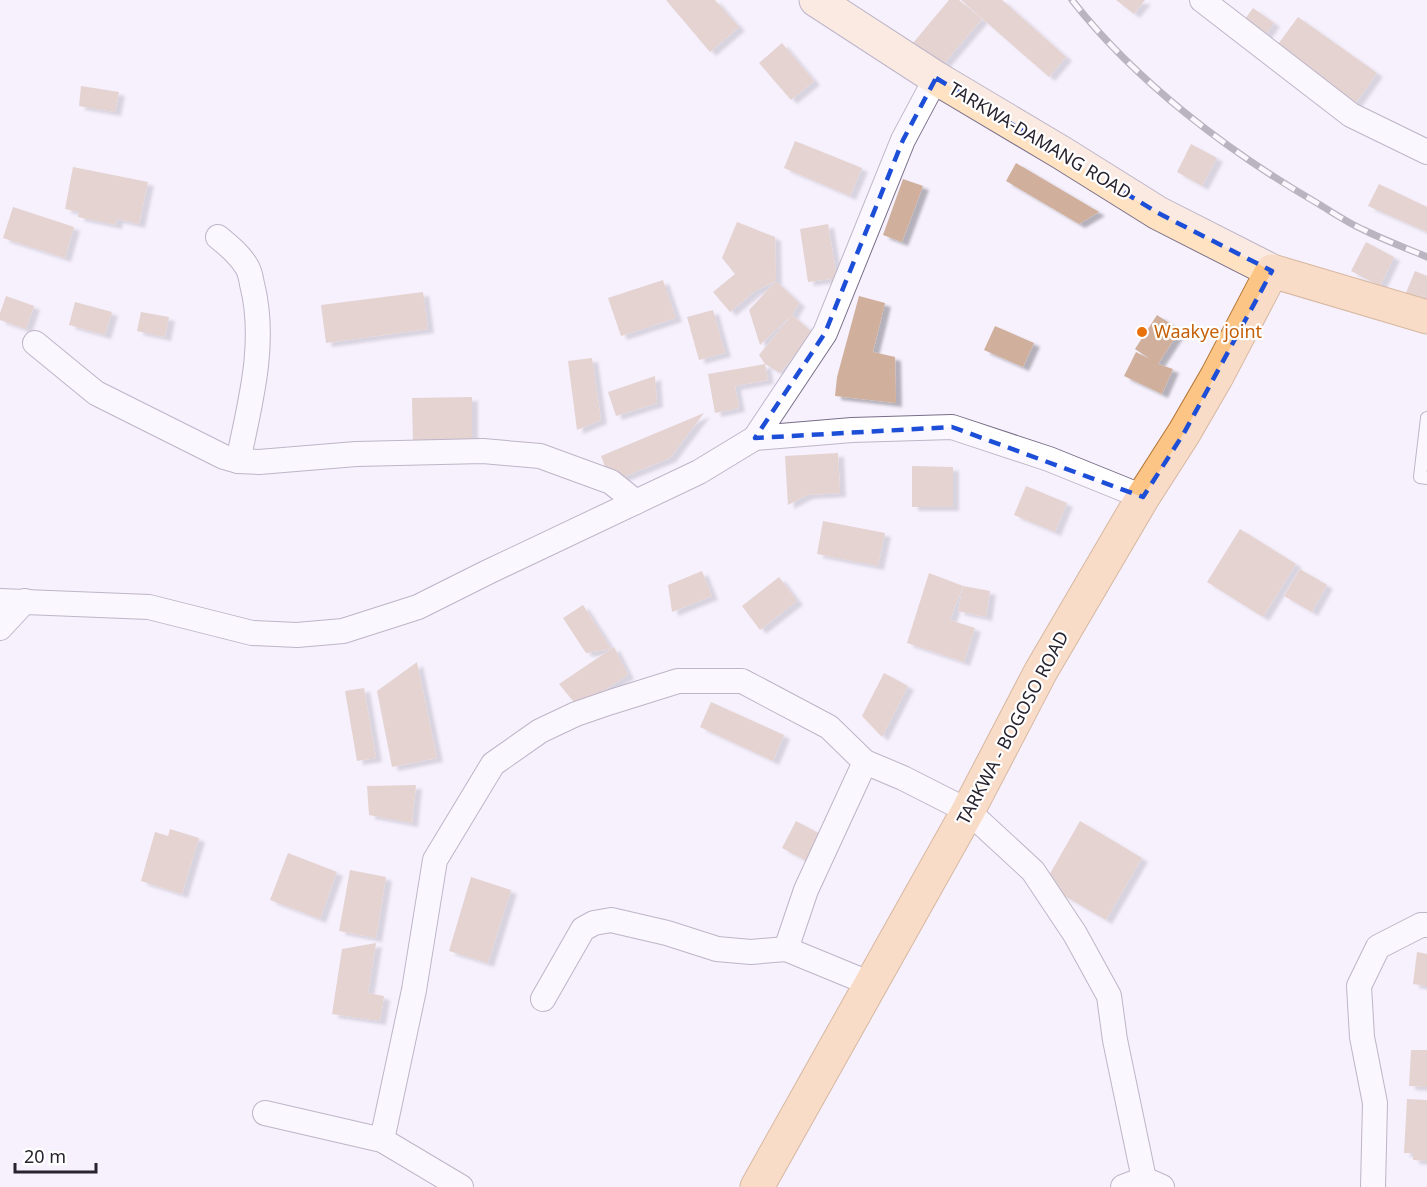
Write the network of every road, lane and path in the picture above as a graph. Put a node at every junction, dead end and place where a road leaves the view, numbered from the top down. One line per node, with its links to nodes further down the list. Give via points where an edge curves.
1 (816, 0): 3 (main road, TARKWA-DAMANG ROAD)
2 (1202, 0): 4 (street, via 1351,115)
3 (936, 78): 6 (main road, TARKWA-DAMANG ROAD, via 1158,213); 10 (street, via 903,140 825,333)
4 (1427, 152)
5 (218, 237): 11 (street, via 249,268 257,301 259,328 253,386)
6 (1272, 271): 7 (main road); 13 (main road, TARKWA - BOGOSO ROAD, via 1211,385)
7 (1427, 317)
8 (35, 343): 11 (street, via 96,393)
9 (1427, 418): 12 (lane, via 1420,477)
10 (755, 438): 13 (street, via 952,427 1049,459); 14 (street, via 699,472)
11 (238, 461): 14 (street, via 472,452 540,456 612,482)
12 (1427, 478)
13 (1143, 497): 19 (main road, TARKWA - BOGOSO ROAD, via 1041,671)
14 (636, 502): 16 (street, via 418,607 343,631 252,633 148,607)
15 (0, 601): 16 (street)
16 (24, 601): 17 (street)
17 (0, 628)
18 (866, 762): 19 (street); 21 (street, via 806,890); 25 (street, via 829,727 742,681 678,681 576,714 540,731 493,764 435,860 414,990)
19 (968, 811): 22 (main road, TARKWA - BOGOSO ROAD); 26 (street, via 1033,871 1075,934 1109,996)
20 (1427, 925): 29 (street, via 1378,947 1359,986 1362,1037 1375,1103)
21 (786, 949): 22 (street); 23 (street, via 717,949 611,920 594,923 583,929)
22 (871, 984): 28 (main road, TARKWA - BOGOSO ROAD)
23 (543, 999)
24 (265, 1113): 25 (street)
25 (382, 1140): 27 (street)
26 (1143, 1184)
27 (461, 1187)
28 (757, 1187)
29 (1373, 1187)

